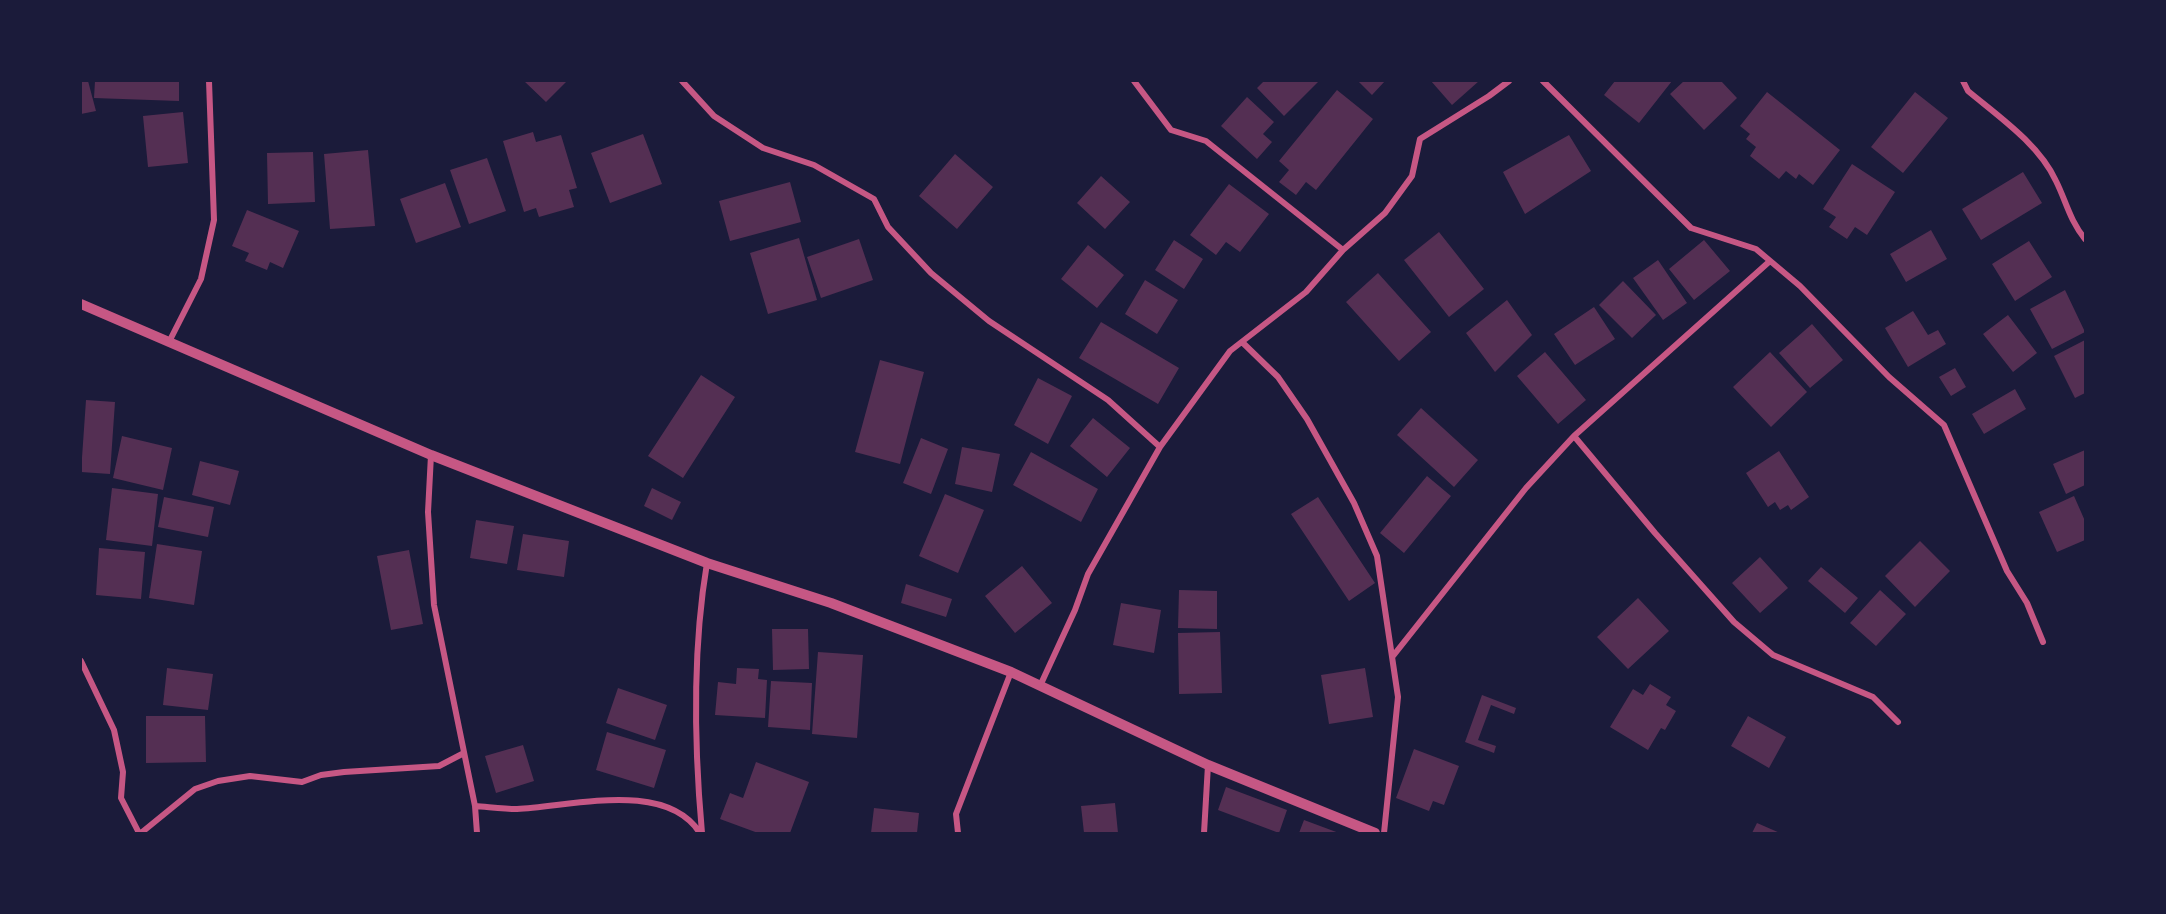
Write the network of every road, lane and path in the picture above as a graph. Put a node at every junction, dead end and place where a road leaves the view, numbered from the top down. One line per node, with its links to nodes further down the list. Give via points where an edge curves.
1 (209, 81): 11 (street, via 214,220 201,279)
2 (682, 81): 14 (street, via 714,116 763,148 814,165 874,199 888,227 931,273 989,321 1108,400)
3 (1134, 81): 8 (street, via 1171,130 1206,141)
4 (1509, 81): 8 (street, via 1420,139 1412,176 1385,213)
5 (1543, 81): 9 (street, via 1691,228 1756,249)
6 (1962, 81): 7 (street, via 1968,91 2035,151 2056,180 2068,213)
7 (2085, 239)
8 (1343, 250): 12 (street, via 1306,292)
9 (1770, 261): 13 (street); 17 (street, via 1944,425 2007,571 2027,603)
10 (81, 304): 11 (street)
11 (169, 342): 15 (street)
12 (1242, 342): 14 (street, via 1230,351); 18 (street, via 1278,376 1308,419 1354,503 1377,556)
13 (1574, 436): 18 (street, via 1526,488); 22 (street, via 1734,622 1773,655 1873,697)
14 (1161, 447): 21 (street, via 1088,573)
15 (431, 455): 16 (street); 23 (street, via 428,512 434,604)
16 (707, 563): 20 (street, via 831,603); 28 (street, via 699,612 697,678 696,770)
17 (2043, 642)
18 (1393, 656): 32 (street, via 1398,697)
19 (81, 661): 26 (street, via 114,730 123,772 121,798)
20 (1011, 672): 21 (street); 29 (street, via 956,814)
21 (1040, 686): 24 (street)
22 (1898, 723)
23 (465, 753): 25 (street); 26 (street, via 439,766 344,772 302,782 250,776 218,781 195,789)
24 (1208, 765): 30 (street); 31 (street)
25 (475, 806): 27 (street); 28 (street, via 516,809 613,798 663,806 693,821)
26 (140, 833)
27 (477, 833)
28 (701, 833)
29 (958, 833)
30 (1204, 833)
31 (1375, 833)
32 (1383, 833)

